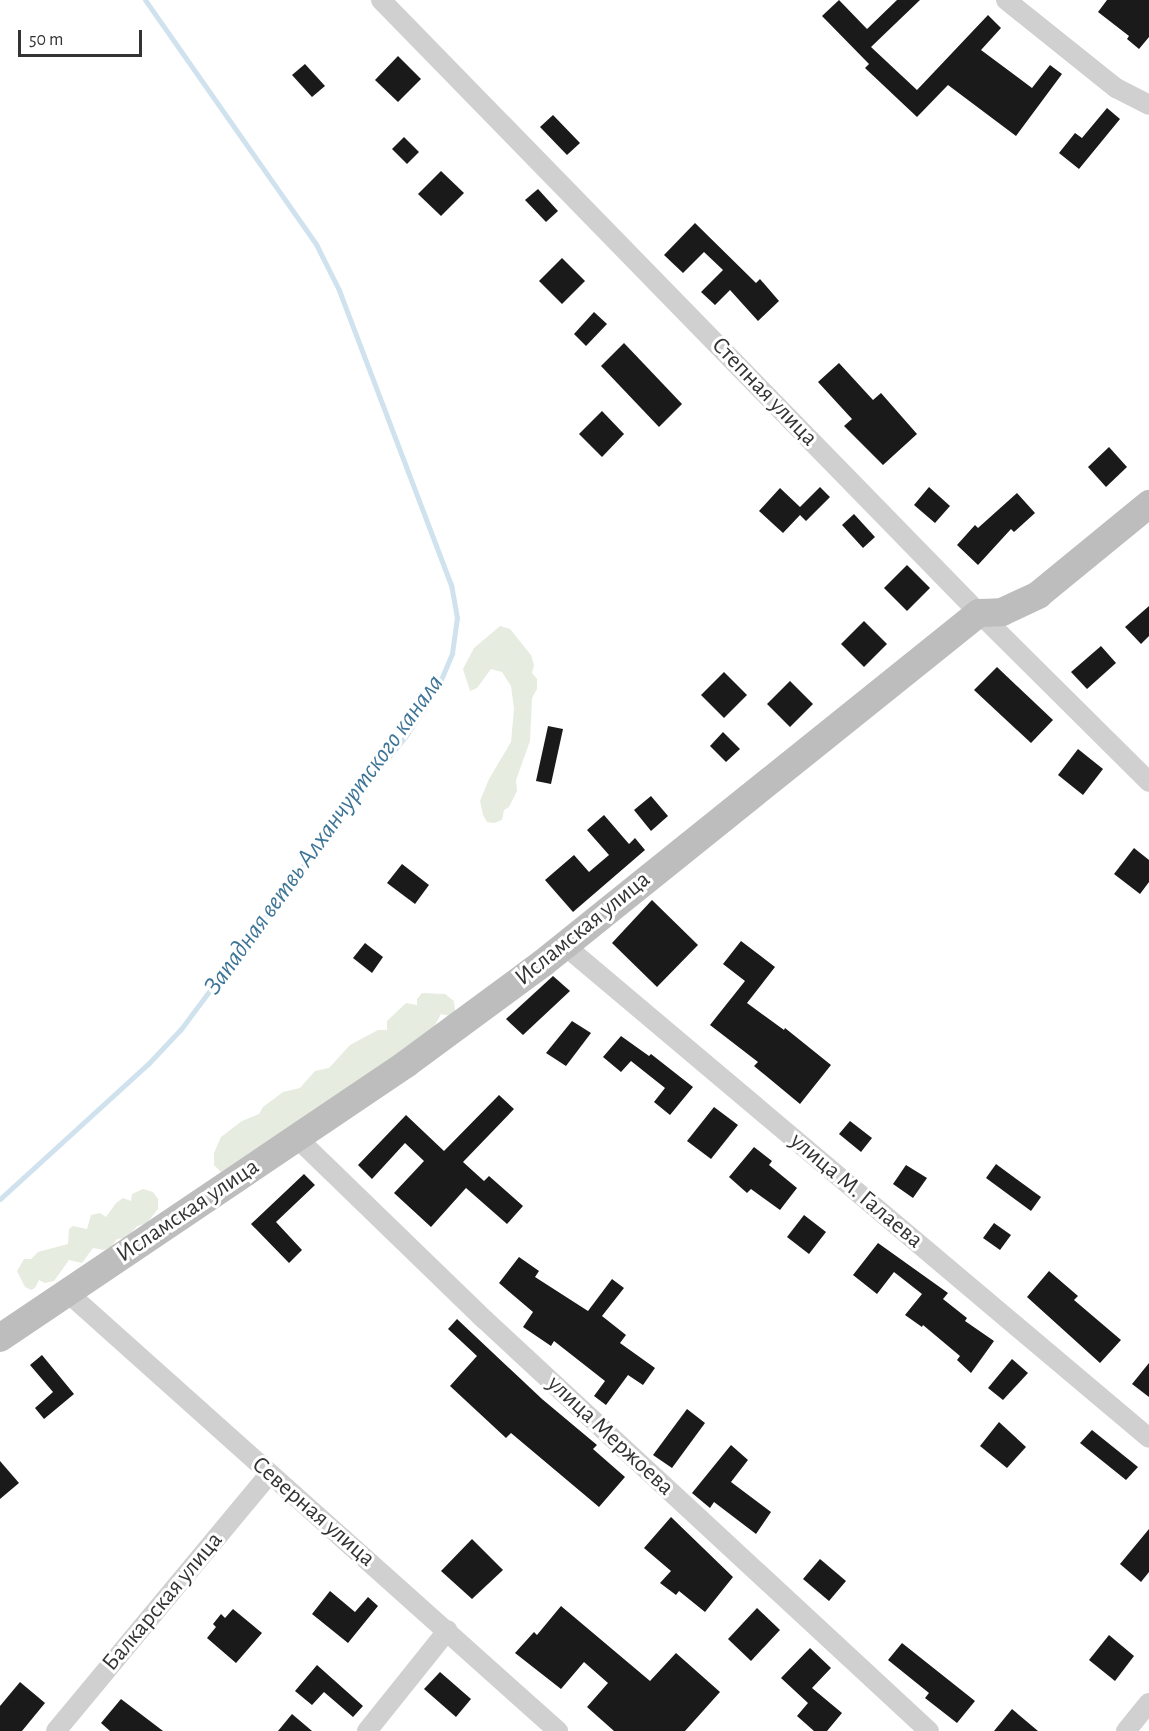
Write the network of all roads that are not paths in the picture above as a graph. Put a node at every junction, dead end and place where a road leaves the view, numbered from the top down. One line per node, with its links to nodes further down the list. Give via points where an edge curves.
1 (381, 0): 5 (street, Степная улица)
2 (1006, 0): 3 (street, via 1116,88)
3 (1149, 105)
4 (1149, 504): 5 (street, Исламская улица, via 1038,595 1002,612)
5 (980, 613): 6 (street, Степная улица); 7 (street, Исламская улица)
6 (1149, 782)
7 (563, 944): 8 (street, Исламская улица, via 406,1064); 11 (street, улица М. Галаева)
8 (296, 1137): 9 (street, Исламская улица); 18 (street, улица Мержоева, via 485,1320)
9 (67, 1292): 10 (street, Исламская улица); 12 (street, Северная улица)
10 (0, 1338)
11 (1149, 1438)
12 (269, 1474): 13 (street, Северная улица); 15 (street, Балкарская улица)
13 (448, 1630): 16 (street); 17 (street, Северная улица)
14 (1149, 1703): 19 (street)
15 (56, 1731)
16 (366, 1731)
17 (558, 1731)
18 (929, 1731)
19 (1126, 1731)

